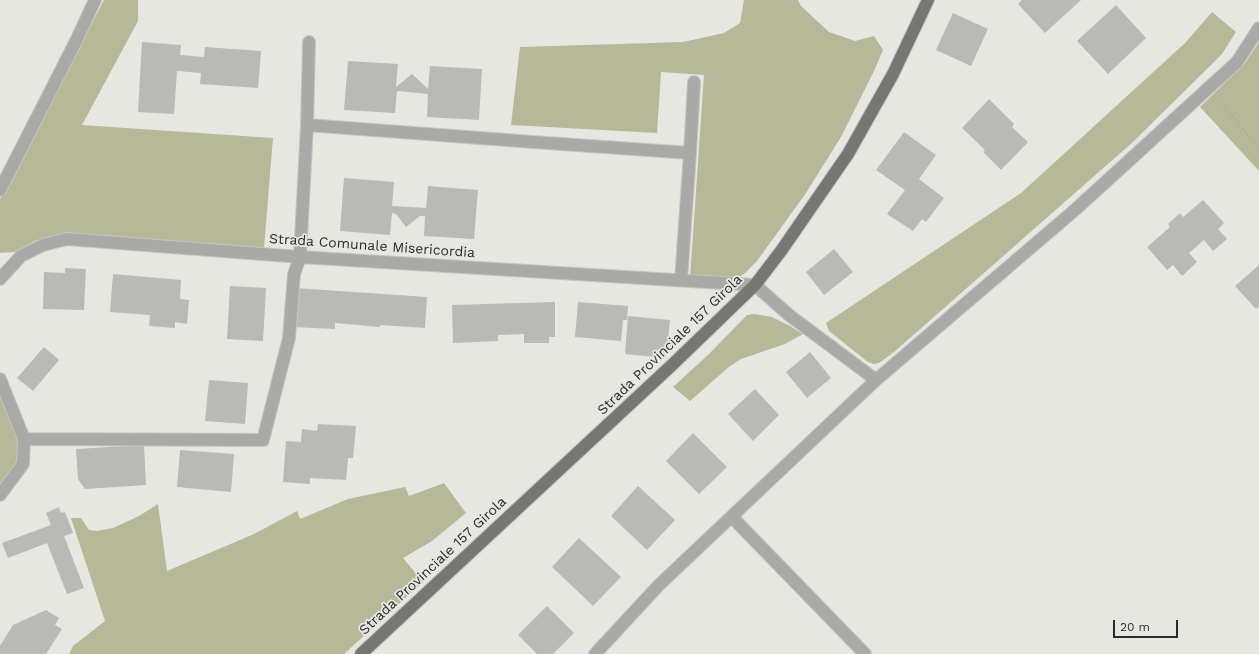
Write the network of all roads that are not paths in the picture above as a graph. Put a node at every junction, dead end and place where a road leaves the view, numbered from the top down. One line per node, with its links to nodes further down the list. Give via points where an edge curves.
1 (95, 0): 8 (street)
2 (928, 0): 12 (main road, Strada Provinciale 157 Girola, via 893,74 848,154 781,252)
3 (1259, 28): 14 (street, via 1237,62 1208,89 1076,209)
4 (309, 42): 6 (street)
5 (694, 82): 7 (street)
6 (307, 125): 7 (street); 9 (street)
7 (690, 153): 11 (street)
8 (0, 190)
9 (300, 257): 10 (street, Strada Comunale Misericordia, via 67,239 43,245 21,256); 11 (street, Strada Comunale Misericordia); 15 (street, via 294,274 289,338 264,440)
10 (0, 279)
11 (681, 280): 12 (street, Strada Comunale Misericordia)
12 (755, 285): 14 (street, via 789,315); 18 (main road, Strada Provinciale 157 Girola)
13 (0, 379): 15 (street)
14 (876, 380): 17 (street)
15 (24, 439): 16 (street, via 23,464)
16 (0, 495)
17 (732, 517): 19 (street, via 659,585); 20 (street)
18 (360, 654)
19 (595, 654)
20 (865, 654)

